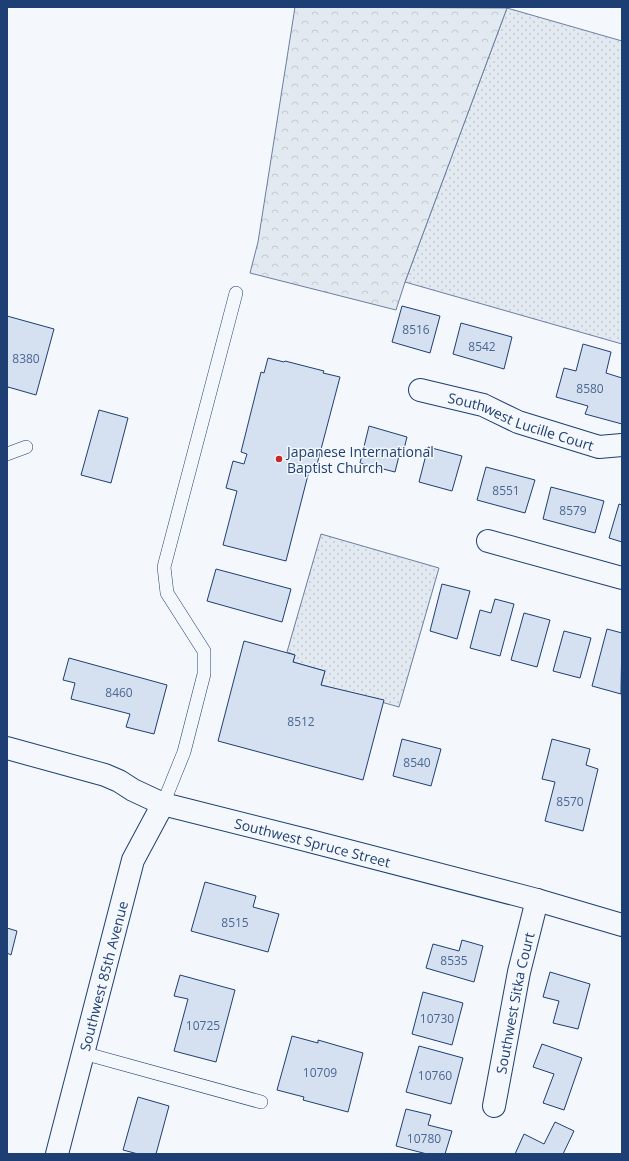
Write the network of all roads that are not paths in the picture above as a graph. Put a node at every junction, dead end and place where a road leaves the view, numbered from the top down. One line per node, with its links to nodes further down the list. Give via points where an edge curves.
1 (236, 293): 9 (lane, via 164,567 167,593 204,651 204,674 184,752)
2 (420, 390): 3 (street, Southwest Lucille Court, via 483,405 518,422 599,447)
3 (622, 445)
4 (26, 447): 5 (lane)
5 (7, 454)
6 (488, 541): 7 (street)
7 (622, 578)
8 (7, 748): 9 (street, Southwest Spruce Street, via 105,774)
9 (163, 804): 10 (street, Southwest Spruce Street); 12 (street, Southwest 85th Avenue, via 133,860)
10 (536, 900): 11 (street, Southwest Spruce Street); 14 (street, Southwest Sitka Court, via 518,972)
11 (622, 925)
12 (83, 1053): 13 (lane); 15 (street, Southwest 85th Avenue)
13 (261, 1102)
14 (494, 1106)
15 (57, 1154)

